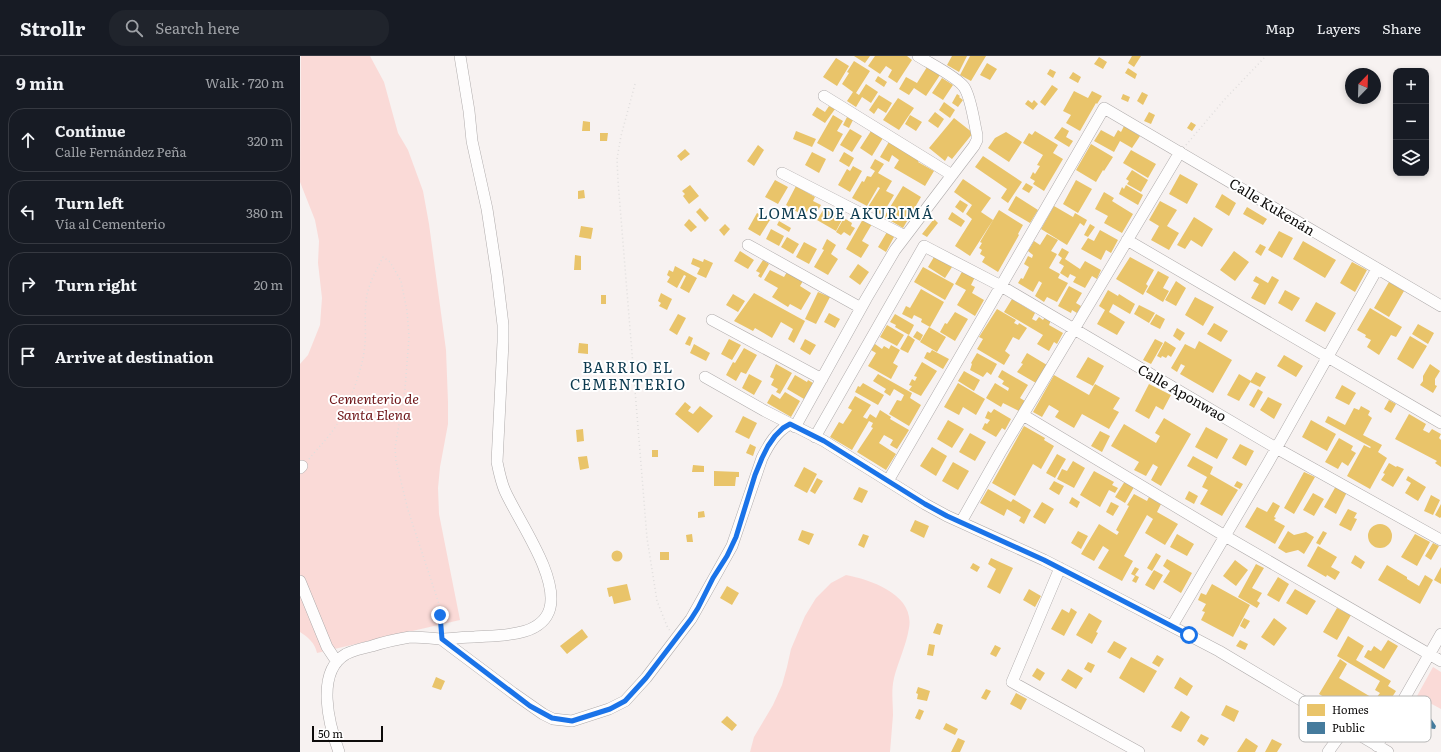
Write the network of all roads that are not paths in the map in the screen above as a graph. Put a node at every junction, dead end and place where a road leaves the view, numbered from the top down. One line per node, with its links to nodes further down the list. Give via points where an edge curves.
1 (460, 56): 32 (street, via 472,141 487,209 502,306 503,342 497,449 499,476 537,552 546,573 551,596 544,621 525,631 496,636)
2 (918, 56): 6 (street, via 955,79 967,93 977,140)
3 (824, 96): 6 (street)
4 (1180, 152): 8 (street); 10 (street, Calle Kukenán); 11 (street, Calle Kukenán, via 1104,108)
5 (782, 173): 7 (street)
6 (952, 175): 7 (street)
7 (905, 236): 13 (street)
8 (1127, 240): 15 (street); 16 (street)
9 (748, 245): 13 (street)
10 (1377, 269): 12 (street, Calle Kukenán); 16 (street)
11 (1001, 286): 15 (street, Calle Aponwao); 22 (street, Calle Aponwao, via 924,246); 24 (street)
12 (1441, 306)
13 (861, 308): 18 (street)
14 (712, 320): 18 (street)
15 (1074, 329): 19 (street); 23 (street, Calle Aponwao)
16 (1327, 357): 20 (street); 23 (street)
17 (705, 377): 21 (street)
18 (822, 379): 21 (street)
19 (1022, 415): 25 (street); 26 (street)
20 (1441, 423)
21 (793, 426): 22 (street); 32 (street, via 783,428 768,446 755,475 732,546 698,608 646,678 625,701 610,709 572,721 552,718 512,693)
22 (815, 437): 24 (street)
23 (1276, 448): 26 (street); 27 (street, Calle Aponwao)
24 (888, 481): 25 (street)
25 (961, 522): 28 (street)
26 (1225, 536): 30 (street); 33 (street)
27 (1441, 540)
28 (1060, 568): 30 (street); 43 (street, via 1012,682)
29 (300, 581): 35 (street, via 327,647)
30 (1172, 626): 37 (street)
31 (1441, 634): 33 (street)
32 (442, 639): 35 (street, via 410,638 383,643 346,654)
33 (1430, 654): 34 (street); 36 (street)
34 (1441, 661)
35 (337, 662): 42 (street, via 330,674 327,705)
36 (1406, 696)
37 (1299, 699)
38 (1335, 742): 44 (street)
39 (1370, 742): 41 (street)
40 (1379, 742): 41 (street)
41 (1377, 746): 45 (street)
42 (339, 752)
43 (1139, 752)
44 (1328, 752)
45 (1388, 752)

